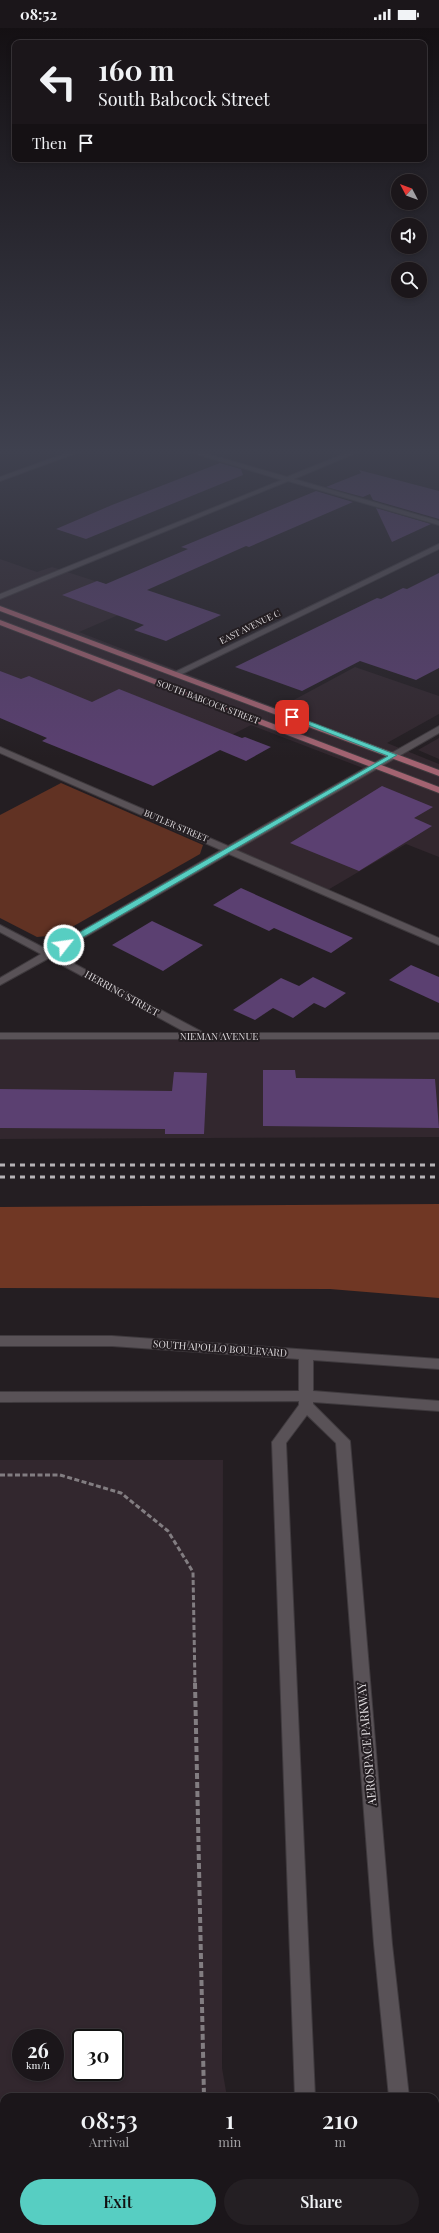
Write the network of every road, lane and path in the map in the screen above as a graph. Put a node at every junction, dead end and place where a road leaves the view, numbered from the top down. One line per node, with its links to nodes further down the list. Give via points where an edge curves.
1 (110, 552): 3 (street)
2 (427, 552): 6 (street, EAST AVENUE C)
3 (0, 597)
4 (0, 608): 6 (main road, SOUTH BABCOCK STREET)
5 (0, 622): 10 (main road, SOUTH BABCOCK STREET)
6 (177, 673): 9 (main road, SOUTH BABCOCK STREET)
7 (439, 729): 9 (street)
8 (0, 750): 13 (street, BUTLER STREET)
9 (394, 755): 10 (street); 11 (main road, SOUTH BABCOCK STREET)
10 (376, 766): 12 (main road, SOUTH BABCOCK STREET); 13 (street)
11 (439, 772)
12 (439, 790)
13 (229, 850): 15 (street, BUTLER STREET); 16 (street)
14 (0, 928): 16 (street, HERRING STREET)
15 (439, 942)
16 (50, 953): 17 (street); 19 (street, HERRING STREET)
17 (0, 982)
18 (0, 1036): 19 (street, NIEMAN AVENUE)
19 (201, 1036): 20 (street, NIEMAN AVENUE)
20 (439, 1036)
21 (0, 1341): 22 (street, SOUTH APOLLO BOULEVARD, via 112,1341)
22 (306, 1354): 23 (street, SOUTH APOLLO BOULEVARD); 25 (street)
23 (439, 1364)
24 (0, 1398): 25 (street)
25 (306, 1401): 26 (street); 29 (street, via 279,1442); 30 (street, AEROSPACE PARKWAY, via 343,1441 383,1944)
26 (439, 1406)
27 (0, 1476): 28 (path, via 60,1475 121,1493 168,1531 193,1572)
28 (204, 2093)
29 (305, 2093)
30 (399, 2093)

